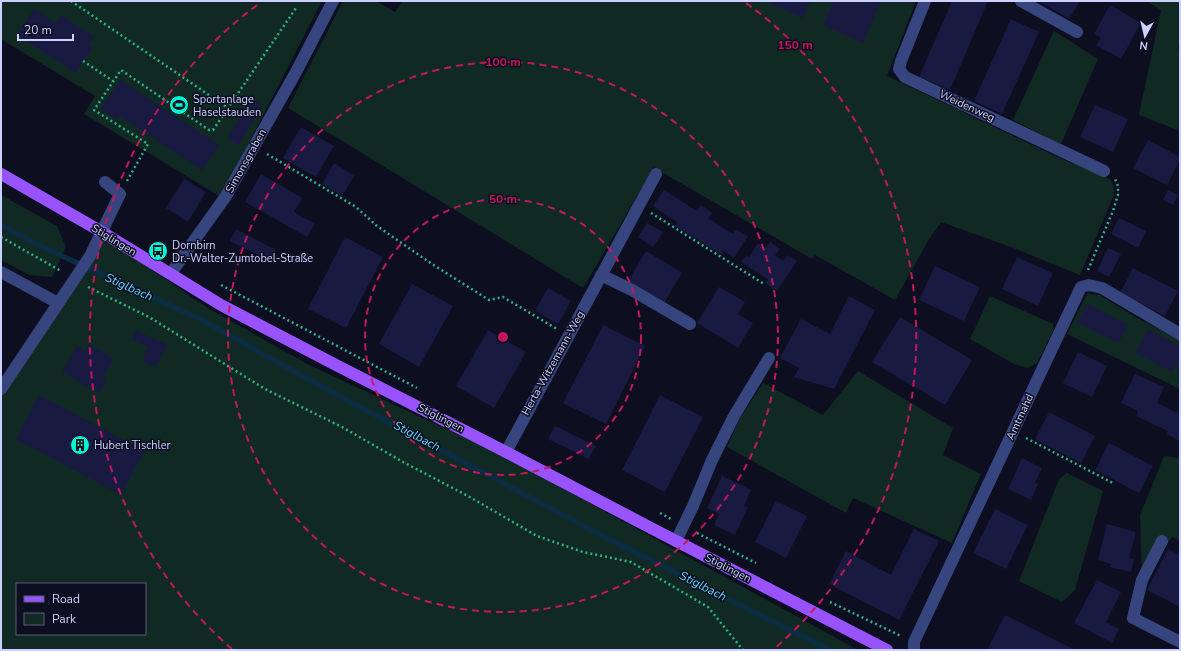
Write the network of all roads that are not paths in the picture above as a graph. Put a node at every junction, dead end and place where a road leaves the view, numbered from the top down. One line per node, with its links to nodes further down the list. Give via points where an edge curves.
1 (333, 1): 11 (street, Simonsgraben, via 226,196)
2 (925, 1): 5 (street, Weidenweg, via 901,60 899,69 905,76)
3 (1021, 1): 4 (street)
4 (1077, 32)
5 (1104, 171)
6 (1, 174): 9 (main road, Stiglingen)
7 (656, 174): 12 (street, Herta-Witzemann-Weg)
8 (105, 182): 9 (street, via 120,194)
9 (102, 232): 11 (main road, Stiglingen); 13 (street, via 90,256)
10 (1, 272): 13 (street)
11 (171, 273): 18 (main road, Stiglingen, via 221,304 329,362)
12 (601, 275): 14 (street); 18 (street, Herta-Witzemann-Weg)
13 (58, 303): 17 (street)
14 (690, 324)
15 (1180, 334): 22 (street, Amtmahd, via 1102,288 1089,285 1081,287 935,609)
16 (768, 358): 19 (street, via 734,416)
17 (1, 389)
18 (506, 452): 19 (main road, Stiglingen)
19 (676, 541): 23 (main road, Stiglingen)
20 (1162, 541): 21 (street, via 1142,580 1133,618)
21 (1180, 642)
22 (914, 646)
23 (887, 650)

